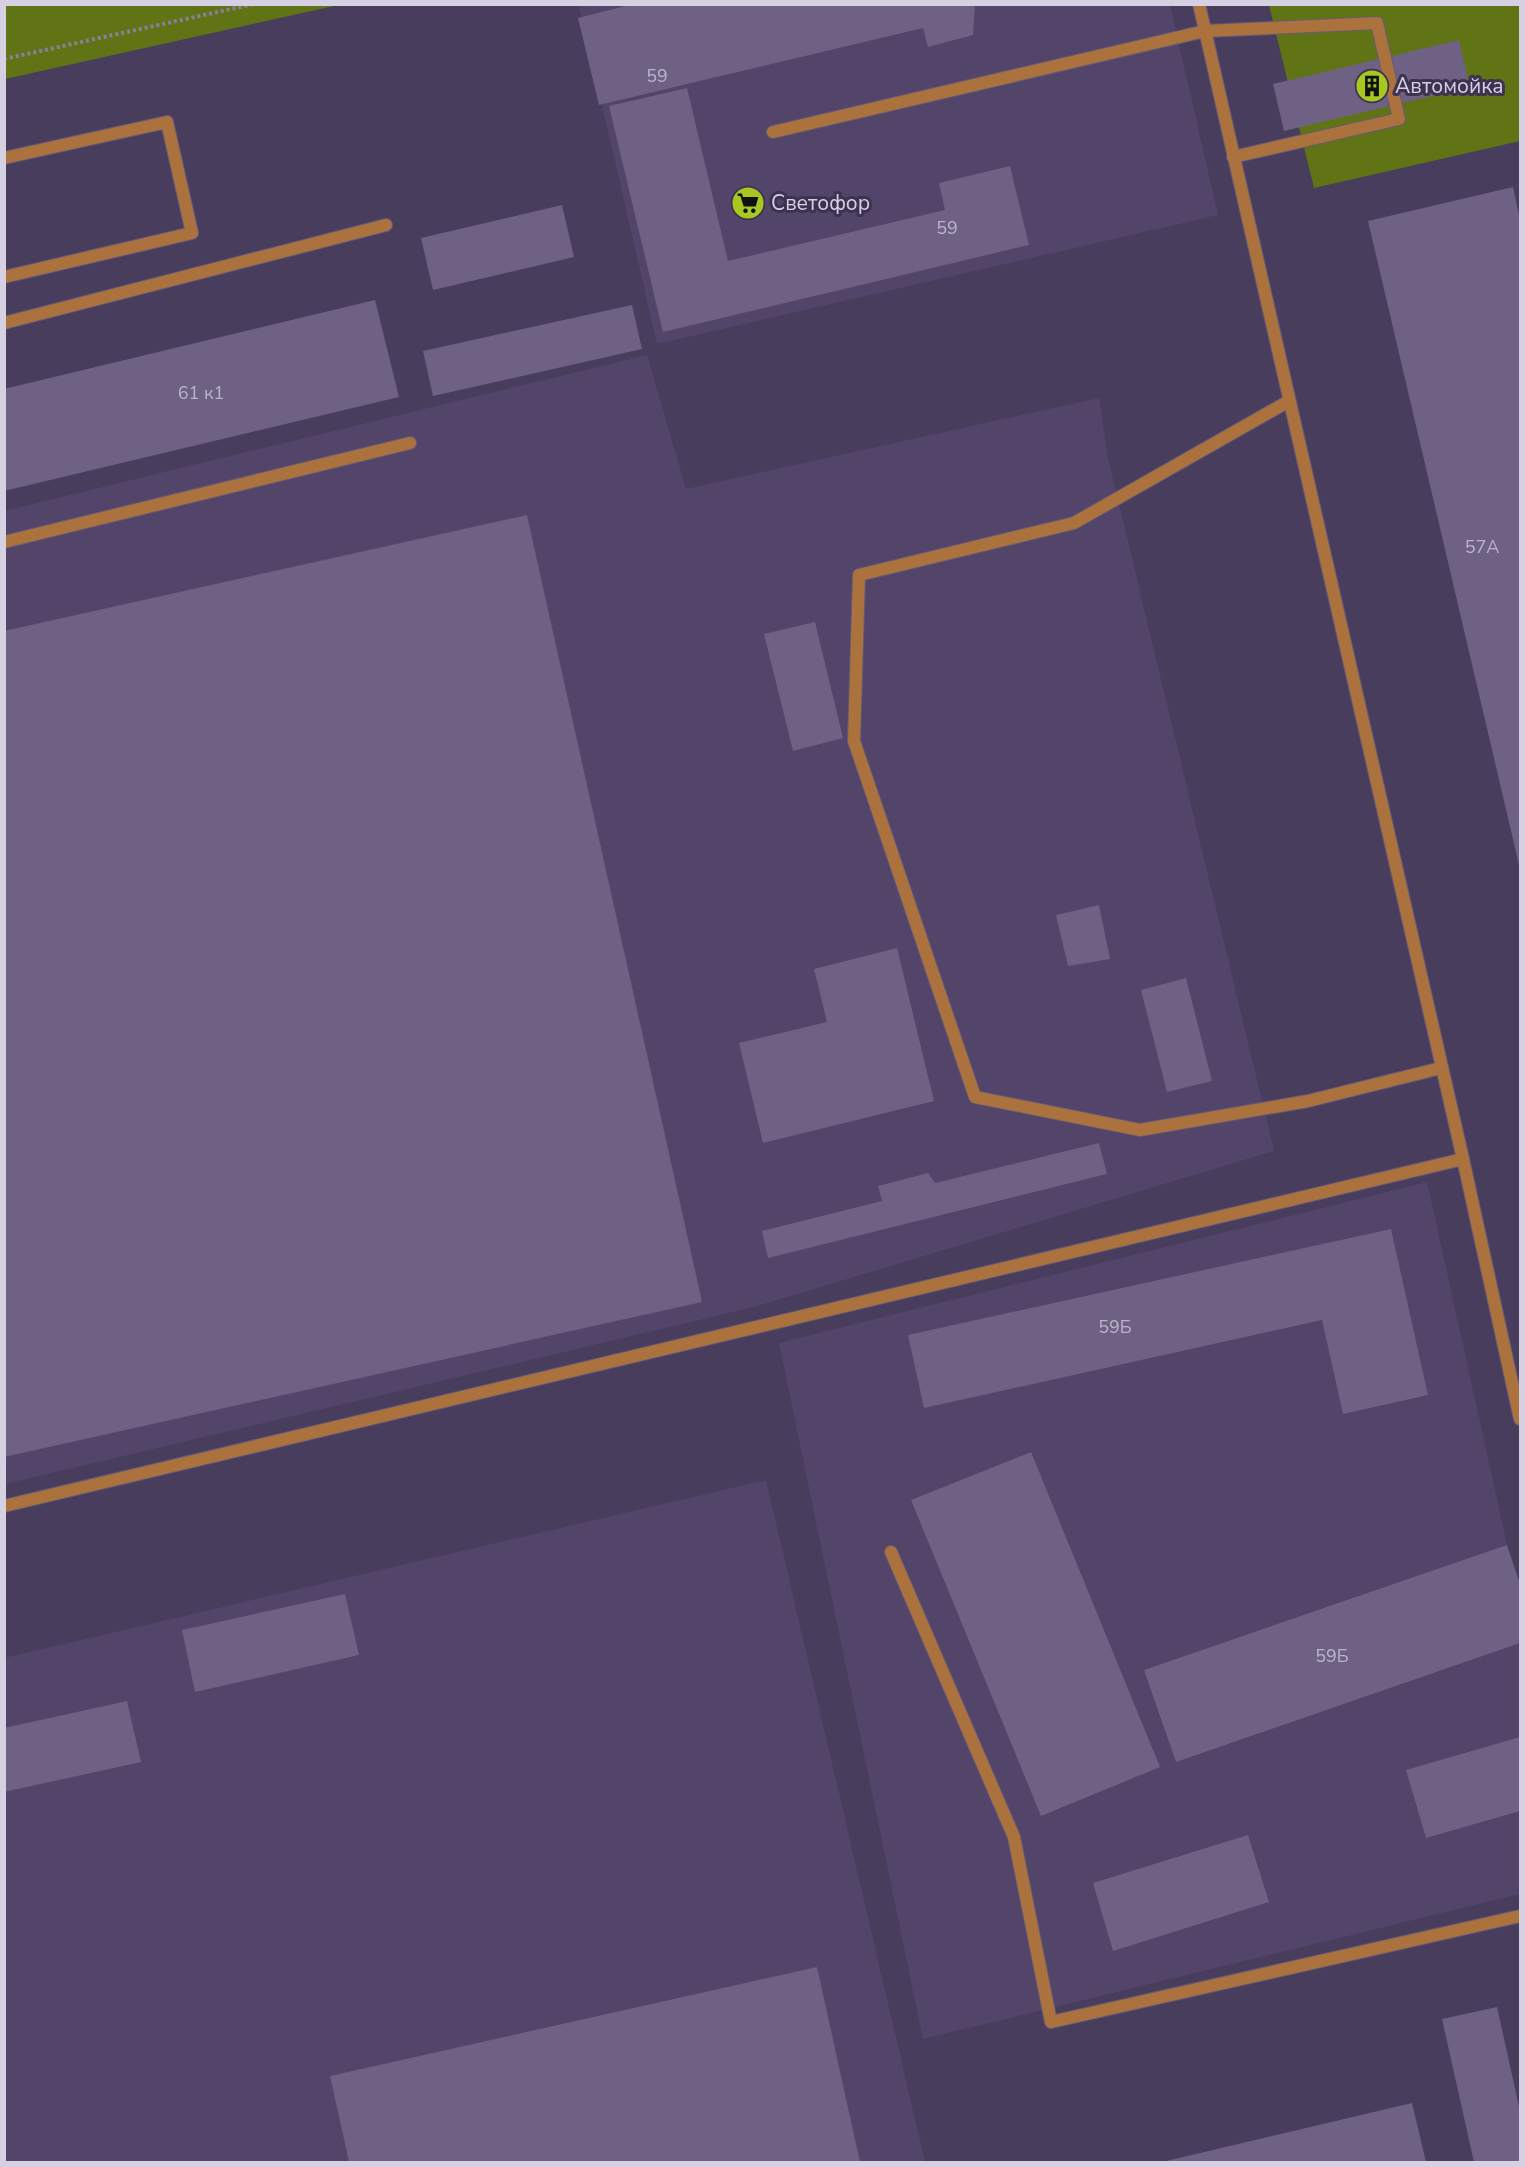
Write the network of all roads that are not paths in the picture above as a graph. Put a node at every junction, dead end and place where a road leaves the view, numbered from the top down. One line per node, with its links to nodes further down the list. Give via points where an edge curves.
1 (1199, 4): 2 (street)
2 (1205, 31): 3 (street); 4 (street); 4 (street, via 1377,23 1400,119)
3 (773, 132)
4 (1233, 157): 9 (street)
5 (4, 158): 7 (street, via 166,122 192,233)
6 (386, 225): 8 (street)
7 (4, 278)
8 (4, 323)
9 (1289, 401): 12 (street); 12 (street, via 1074,522 859,575 854,741 975,1097 1140,1130 1308,1101)
10 (410, 443): 11 (street)
11 (4, 542)
12 (1441, 1068): 13 (street)
13 (1463, 1159): 14 (street); 15 (street)
14 (1521, 1419)
15 (4, 1506)
16 (891, 1552): 17 (street, via 1014,1837 1050,2022)
17 (1521, 1916)

